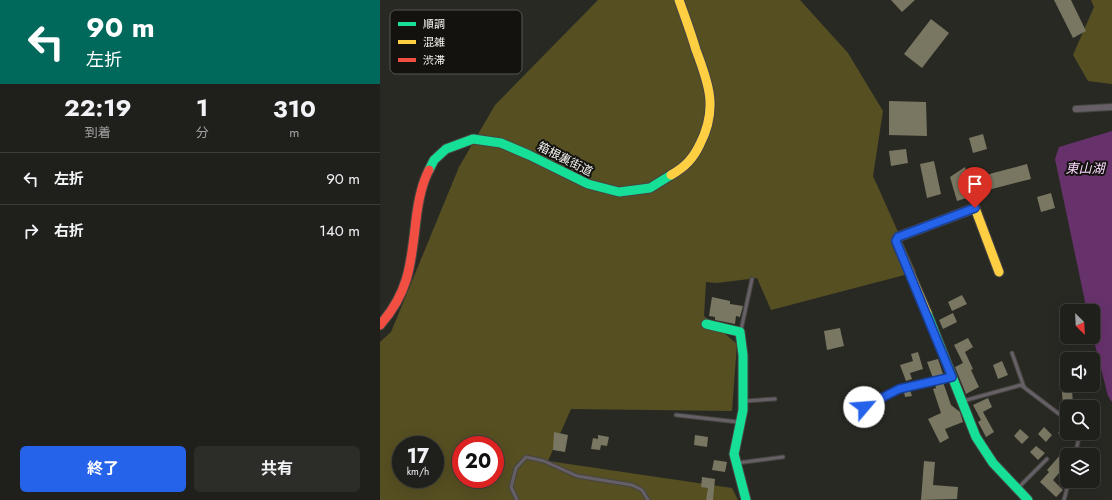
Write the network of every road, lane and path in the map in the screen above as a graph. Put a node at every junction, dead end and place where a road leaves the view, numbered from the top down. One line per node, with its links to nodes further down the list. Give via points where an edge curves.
1 (679, 0): 7 (main road, 箱根裏街道, via 708,80 711,109 700,145 688,164 665,182 652,187 639,191 611,192 584,183 519,150 492,140 467,139 455,143 440,154 429,168 419,200 406,284 391,312)
2 (1112, 107): 3 (street)
3 (1076, 109)
4 (999, 272): 10 (main road, via 975,208 898,237 896,241)
5 (752, 279): 8 (lane)
6 (706, 324): 8 (main road)
7 (380, 325)
8 (740, 332): 13 (main road)
9 (1012, 353): 11 (lane)
10 (952, 377): 14 (main road); 15 (lane, via 899,389)
11 (1024, 387): 14 (lane, via 1021,385); 17 (lane)
12 (775, 399): 13 (lane)
13 (743, 401): 18 (main road)
14 (962, 401): 22 (main road, via 976,437 993,463)
15 (864, 407)
16 (676, 415): 18 (lane)
17 (1060, 415)
18 (740, 423): 21 (main road, via 734,454)
19 (783, 457): 21 (lane)
20 (1047, 459): 22 (lane)
21 (736, 463): 26 (main road)
22 (1018, 488): 27 (main road)
23 (1067, 488): 28 (lane)
24 (517, 500): 25 (lane, via 511,487 516,468 526,457 544,461 577,476 632,485 642,490)
25 (648, 500)
26 (746, 500)
27 (1028, 500)
28 (1064, 500)

